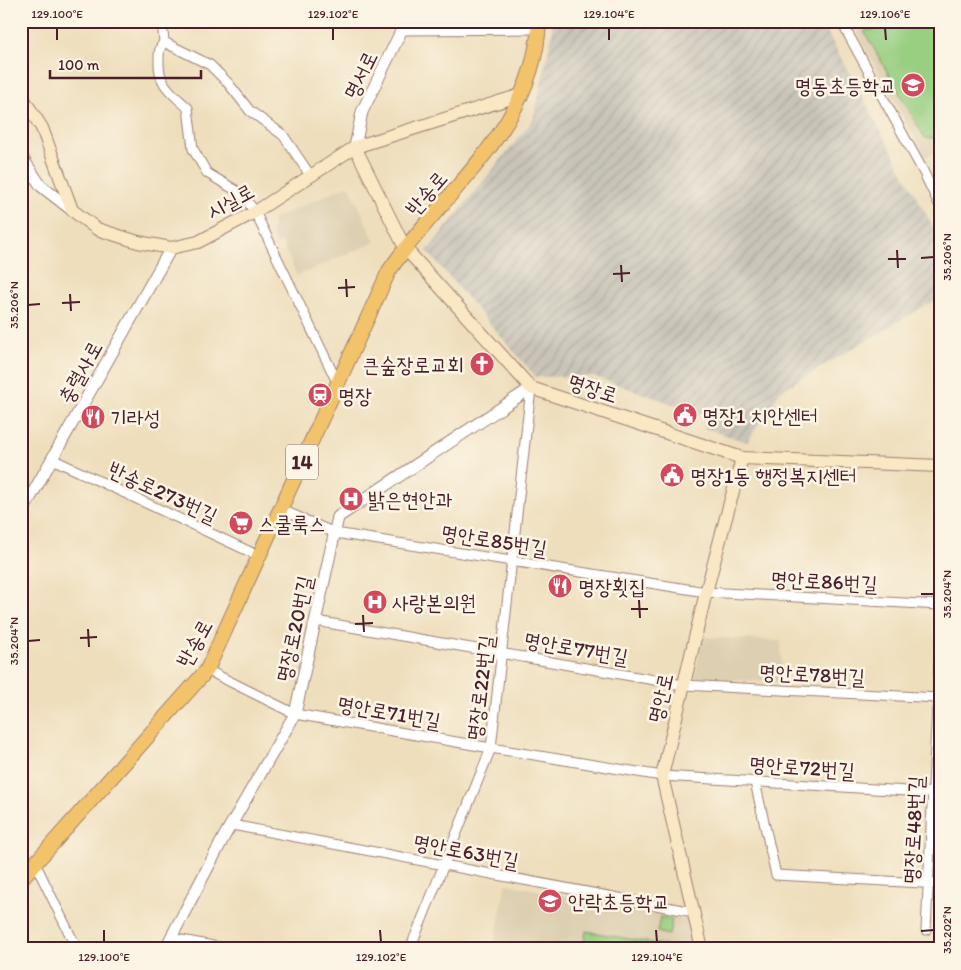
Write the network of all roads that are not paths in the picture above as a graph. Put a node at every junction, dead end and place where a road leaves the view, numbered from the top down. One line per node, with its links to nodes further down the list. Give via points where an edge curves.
1 (162, 21): 5 (street)
2 (841, 21): 11 (street)
3 (539, 25): 4 (street, 반송로); 7 (main road, 반송로 / 14, via 534,60)
4 (404, 26): 8 (street, 명서로, via 362,112)
5 (164, 42): 10 (street, via 210,65 250,111 283,135); 13 (street, via 160,48 158,74 170,92 188,108 193,149 207,173 242,194)
6 (21, 96): 12 (main road, via 42,128)
7 (521, 96): 8 (main road, 시실로); 15 (main road, 반송로 / 14, via 487,153)
8 (354, 147): 10 (main road, 시실로); 15 (main road, 명장로)
9 (21, 156): 12 (street, via 41,186)
10 (310, 175): 13 (main road, 시실로)
11 (940, 206)
12 (72, 210): 14 (main road, 시실로, via 97,229)
13 (255, 212): 14 (main road, 시실로, via 198,242); 16 (street)
14 (171, 248): 19 (street, 충렬사로)
15 (405, 248): 16 (main road, 반송로 / 14, via 389,271); 17 (main road, 명장로)
16 (338, 384): 21 (main road, 반송로 / 14)
17 (531, 388): 18 (main road, 명장로); 23 (street, 명장로20번길, via 338,517); 25 (street, 명장로22번길)
18 (742, 458): 20 (main road, 명장로); 26 (main road, 명안로)
19 (52, 459): 22 (street, 충렬사로); 24 (street, 반송로273번길)
20 (940, 466)
21 (280, 509): 23 (street, 명안로85번길); 24 (main road, 반송로 / 14)
22 (21, 514)
23 (334, 533): 25 (street, 명안로85번길); 28 (street, 명장로20번길)
24 (259, 556): 31 (main road, 반송로 / 14)
25 (513, 561): 26 (street, 명안로85번길); 30 (street, 명장로22번길)
26 (706, 592): 27 (street, 명안로86번길); 32 (main road, 명안로)
27 (940, 605)
28 (316, 620): 30 (street, 명안로77번길); 34 (street, 명장로20번길)
29 (940, 643): 33 (street, 명장로48번길)
30 (502, 653): 32 (street, 명안로77번길); 35 (street, 명장로22번길)
31 (207, 670): 34 (street, 명안로71번길); 40 (main road, 반송로 / 14)
32 (683, 684): 33 (street, 명안로78번길); 36 (main road, 명안로)
33 (938, 698): 38 (street, 명장로48번길)
34 (295, 714): 35 (street, 명안로71번길); 39 (street, 명장로20번길)
35 (491, 748): 36 (street, 명안로71번길); 41 (street, 명장로22번길)
36 (662, 776): 37 (street, 명안로72번길); 45 (main road, 명안로)
37 (755, 782): 38 (street, 명안로72번길); 43 (street, via 776,875)
38 (936, 793): 43 (street, 명장로48번길)
39 (232, 825): 41 (street, 명안로63번길); 47 (street, 명장로20번길)
40 (35, 863): 42 (main road, 반송로 / 14); 48 (street)
41 (444, 865): 45 (street, 명안로63번길); 50 (street, 명장로22번길)
42 (22, 876)
43 (928, 884): 44 (street); 46 (street, 명장로48번길)
44 (940, 884)
45 (693, 912): 51 (main road, 명안로)
46 (926, 930)
47 (168, 944): 49 (street)
48 (77, 949)
49 (230, 949)
50 (410, 949)
51 (702, 949)

